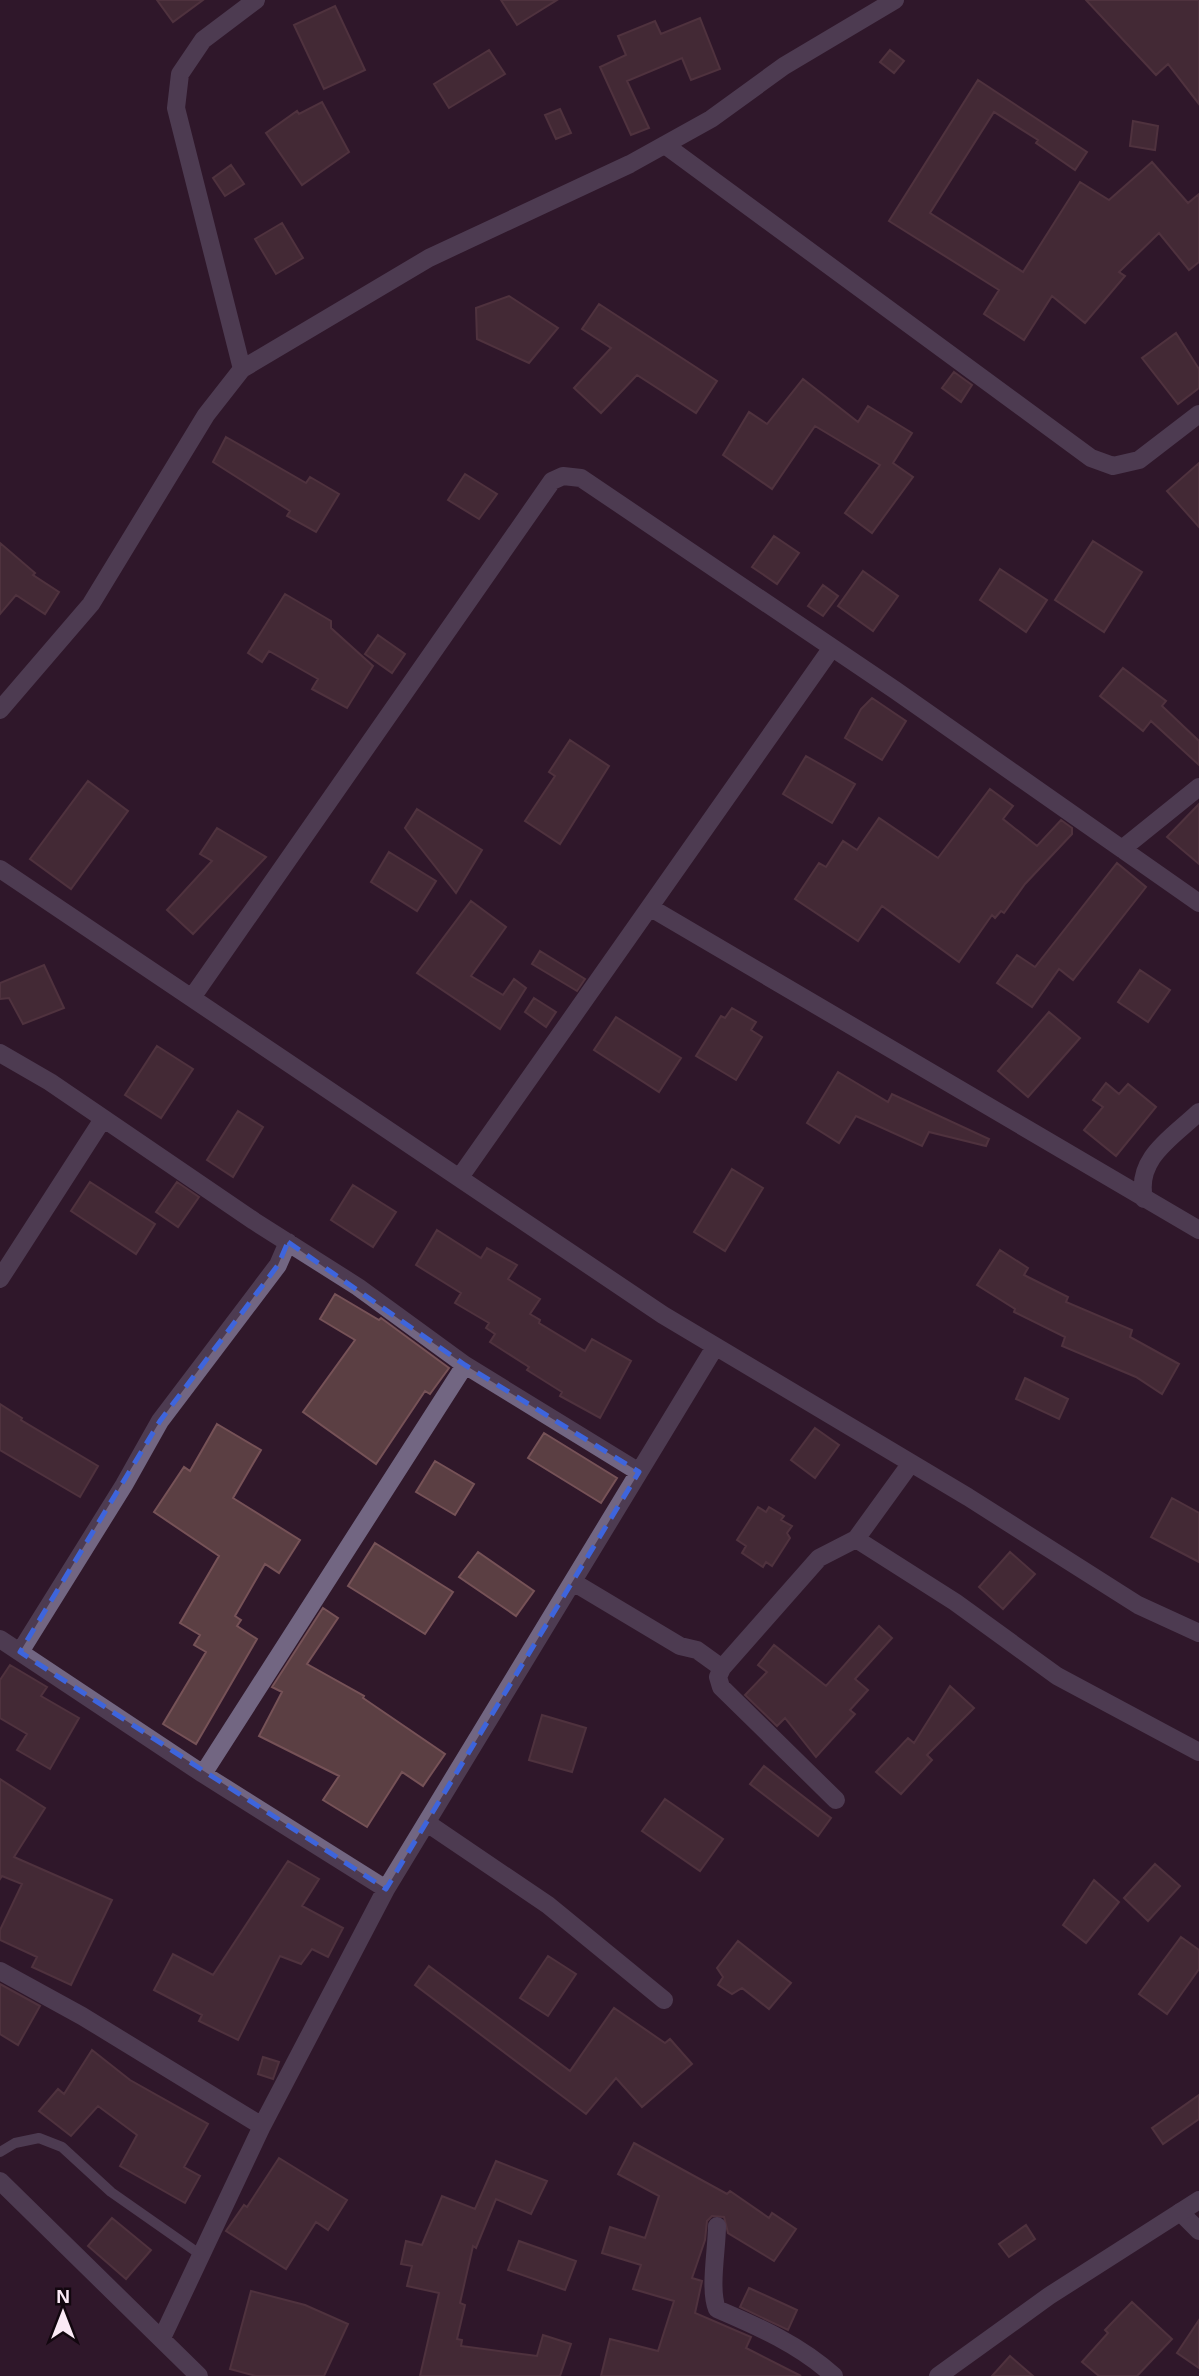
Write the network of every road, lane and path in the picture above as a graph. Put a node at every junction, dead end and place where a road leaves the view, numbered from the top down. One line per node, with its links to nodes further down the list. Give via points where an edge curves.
1 (256, 0): 4 (street, via 202,40 180,74 176,108)
2 (895, 0): 3 (street, via 844,28)
3 (665, 145): 4 (street, via 429,258); 5 (street, via 1091,458 1112,466 1139,460)
4 (242, 369): 7 (street, via 206,415 91,604)
5 (1199, 414)
6 (831, 649): 9 (street); 12 (street); 13 (street, via 581,478 564,476 552,481)
7 (0, 710)
8 (1199, 787): 9 (street)
9 (1122, 849): 11 (street)
10 (0, 869): 13 (street)
11 (1199, 903)
12 (651, 908): 17 (street); 18 (street)
13 (193, 996): 17 (street)
14 (0, 1053): 16 (street)
15 (1199, 1112): 18 (street, via 1142,1171)
16 (103, 1119): 20 (street); 21 (street)
17 (460, 1177): 22 (street)
18 (1144, 1199): 19 (street)
19 (1199, 1230)
20 (288, 1242): 23 (street); 30 (street, via 278,1265 160,1421)
21 (0, 1279)
22 (715, 1347): 24 (street); 25 (street)
23 (465, 1365): 25 (street); 33 (street)
24 (911, 1463): 26 (street); 28 (street, via 1138,1605)
25 (639, 1472): 27 (street)
26 (856, 1539): 31 (street, via 819,1558); 32 (street, via 956,1602 1057,1676)
27 (573, 1582): 31 (street); 35 (street)
28 (1199, 1633)
29 (0, 1639): 30 (street)
30 (20, 1652): 33 (street)
31 (722, 1668): 34 (street, via 720,1687)
32 (1199, 1752)
33 (203, 1773): 36 (street)
34 (836, 1800)
35 (427, 1823): 36 (street); 38 (street, via 548,1905)
36 (386, 1889): 39 (street)
37 (0, 1971): 39 (street)
38 (664, 2000)
39 (262, 2126): 46 (street)
40 (0, 2152): 46 (lane, via 38,2138 62,2147 111,2192)
41 (0, 2181): 47 (street)
42 (1199, 2200): 43 (street)
43 (1180, 2212): 45 (street); 50 (street, via 1049,2296)
44 (717, 2226): 49 (street, via 712,2296 717,2309 765,2329 815,2358)
45 (1199, 2231)
46 (201, 2255): 47 (street)
47 (162, 2338): 48 (street)
48 (199, 2376)
49 (834, 2376)
50 (938, 2376)

